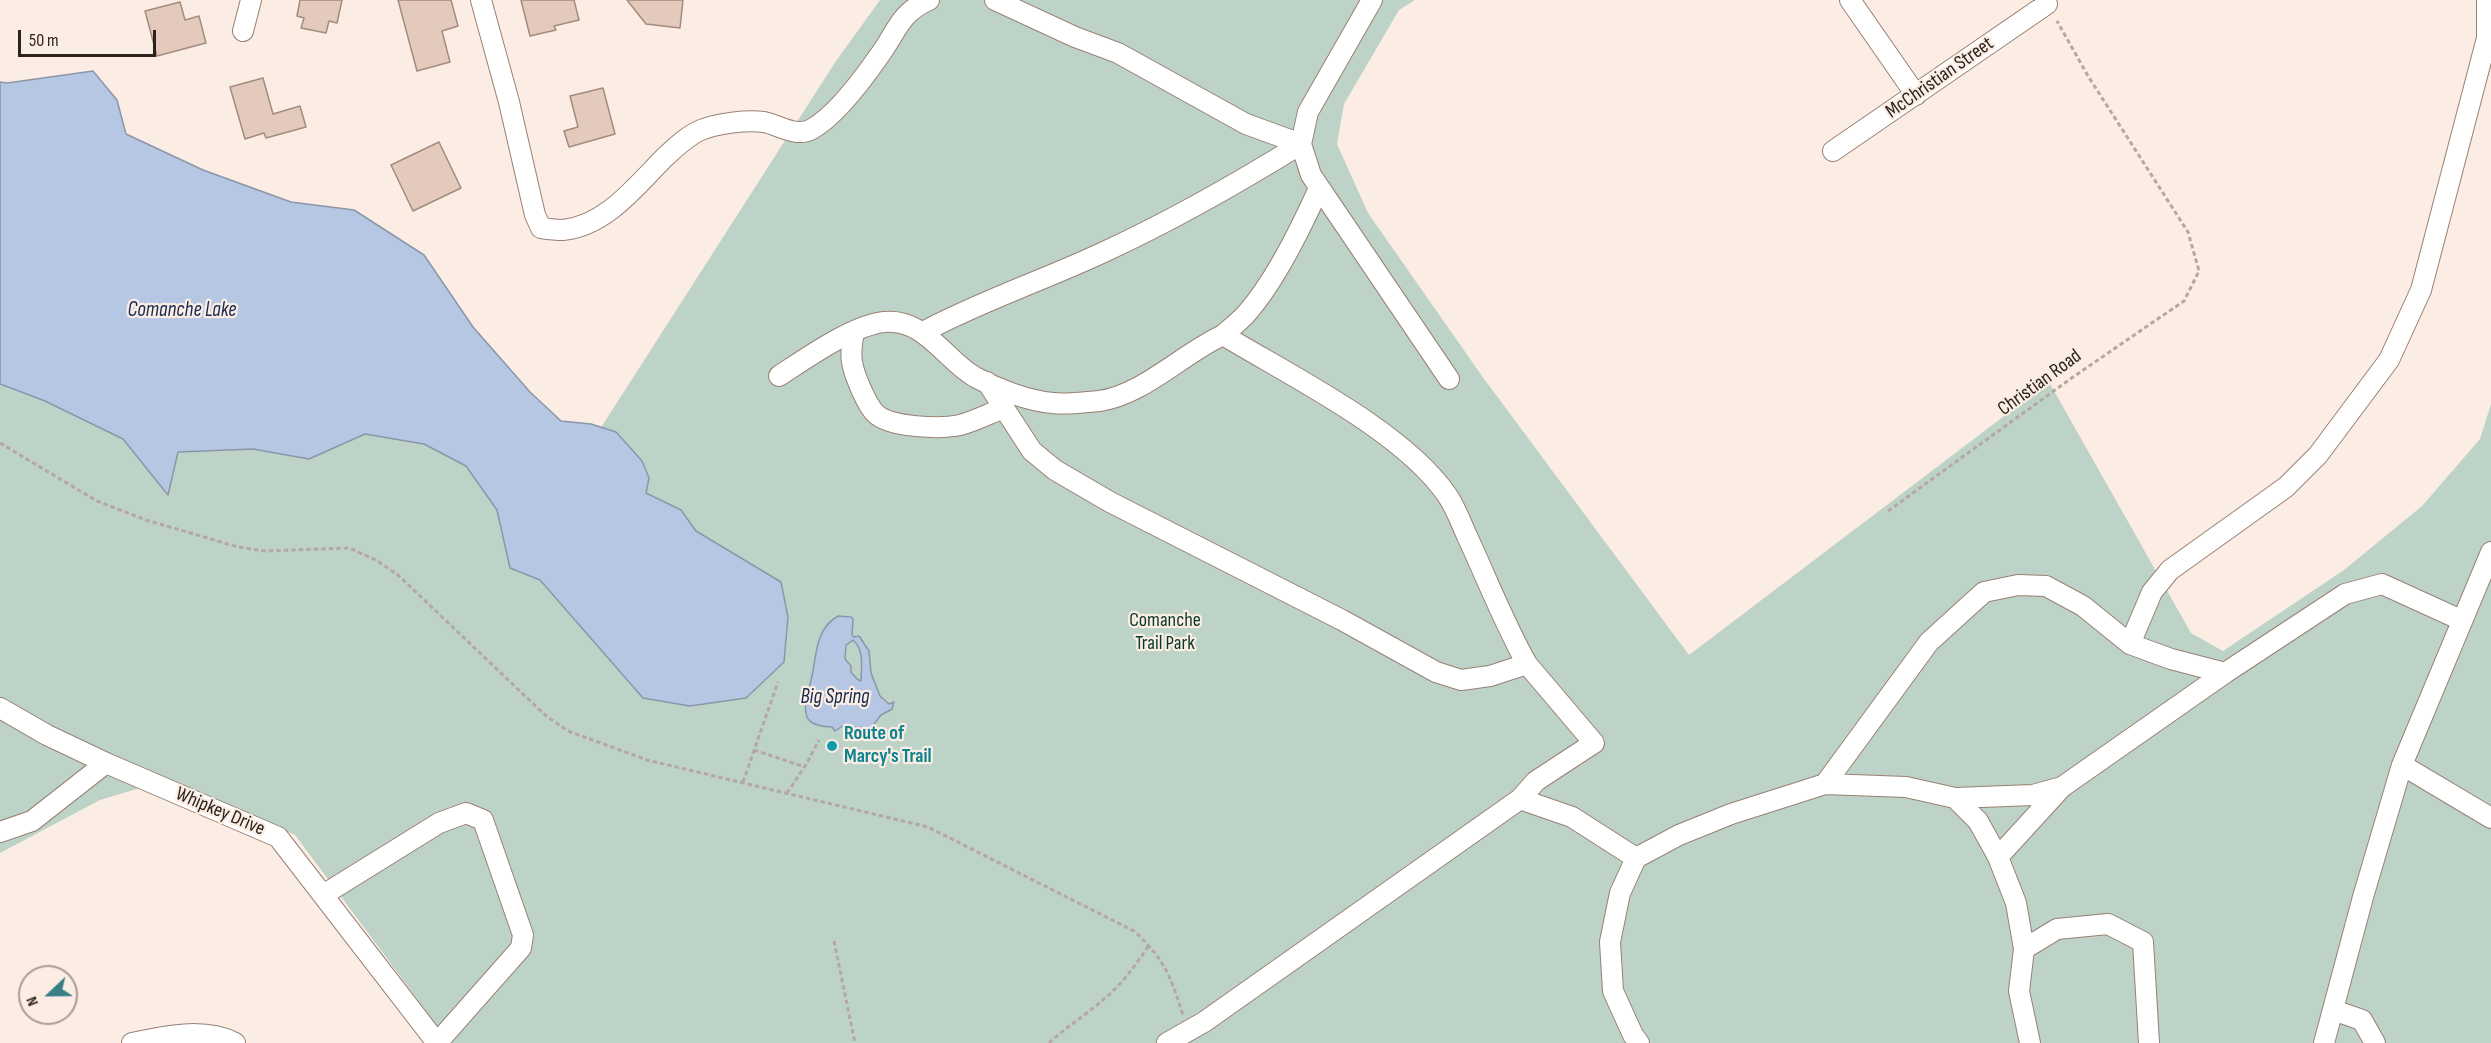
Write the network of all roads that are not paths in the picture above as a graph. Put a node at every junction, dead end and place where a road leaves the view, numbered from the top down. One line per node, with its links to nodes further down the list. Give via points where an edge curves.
1 (250, 0): 9 (street)
2 (481, 0): 3 (street, via 535,215 541,228 564,230 598,218 616,205 678,144 701,130 763,122 797,133 811,130 836,109 914,7)
3 (929, 0)
4 (995, 0): 11 (street, via 1118,53 1246,124)
5 (1372, 0): 11 (street, via 1308,111)
6 (1850, 0): 10 (street)
7 (2487, 0): 23 (street, via 2487,38 2421,290 2389,360 2318,455 2294,479 2170,570 2152,592)
8 (2046, 2): 10 (street, McChristian Street)
9 (243, 31)
10 (1916, 95): 12 (street, McChristian Street)
11 (1301, 144): 13 (street); 15 (street, via 1105,252 960,312)
12 (1833, 151)
13 (1319, 188): 16 (street, via 1276,270 1248,312); 18 (street)
14 (854, 332): 15 (street, via 884,322 902,323); 17 (street); 20 (street, via 851,365 866,400 876,414 888,421 960,425)
15 (923, 332): 19 (street, via 974,376)
16 (1223, 335): 19 (street, via 1132,392 1101,400 1054,404); 24 (street, via 1345,408 1428,471 1449,497)
17 (779, 376)
18 (1449, 379)
19 (987, 382): 20 (street)
20 (1004, 408): 24 (street, via 1032,452 1054,470 1436,672 1461,680)
21 (2491, 552): 22 (street)
22 (2461, 621): 25 (street, via 2382,584 2345,594); 28 (street)
23 (2130, 644): 25 (street); 29 (street, via 2083,606 2046,586 2018,585 1984,592 1929,642)
24 (1527, 664): 32 (street, via 1594,743 1536,781)
25 (2225, 673): 30 (street)
26 (0, 708): 27 (street, Whipkey Drive)
27 (106, 763): 34 (street, via 32,821); 37 (street, Whipkey Drive, via 278,837)
28 (2402, 765): 33 (street); 39 (street)
29 (1825, 784): 31 (street, via 1906,787); 36 (street, via 1720,818)
30 (2062, 787): 31 (street, via 2033,795); 35 (street)
31 (1955, 798): 35 (street, via 1978,821)
32 (1520, 800): 36 (street, via 1572,818); 43 (street, via 1204,1022)
33 (2491, 818)
34 (0, 832)
35 (1998, 857): 38 (street, via 2016,903)
36 (1636, 858): 44 (street, via 1620,893 1610,942 1613,991)
37 (323, 895): 42 (street, Whipkey Drive); 42 (street, via 439,823 466,813 483,820 523,935 521,948)
38 (2024, 949): 45 (street, via 2019,992); 46 (street, via 2056,929 2108,924 2143,942)
39 (2333, 1010): 47 (street); 48 (street, via 2362,1020)
40 (132, 1043): 41 (street, via 191,1033)
41 (235, 1043)
42 (437, 1043)
43 (1167, 1043)
44 (1640, 1043)
45 (2030, 1043)
46 (2149, 1043)
47 (2324, 1043)
48 (2376, 1043)

